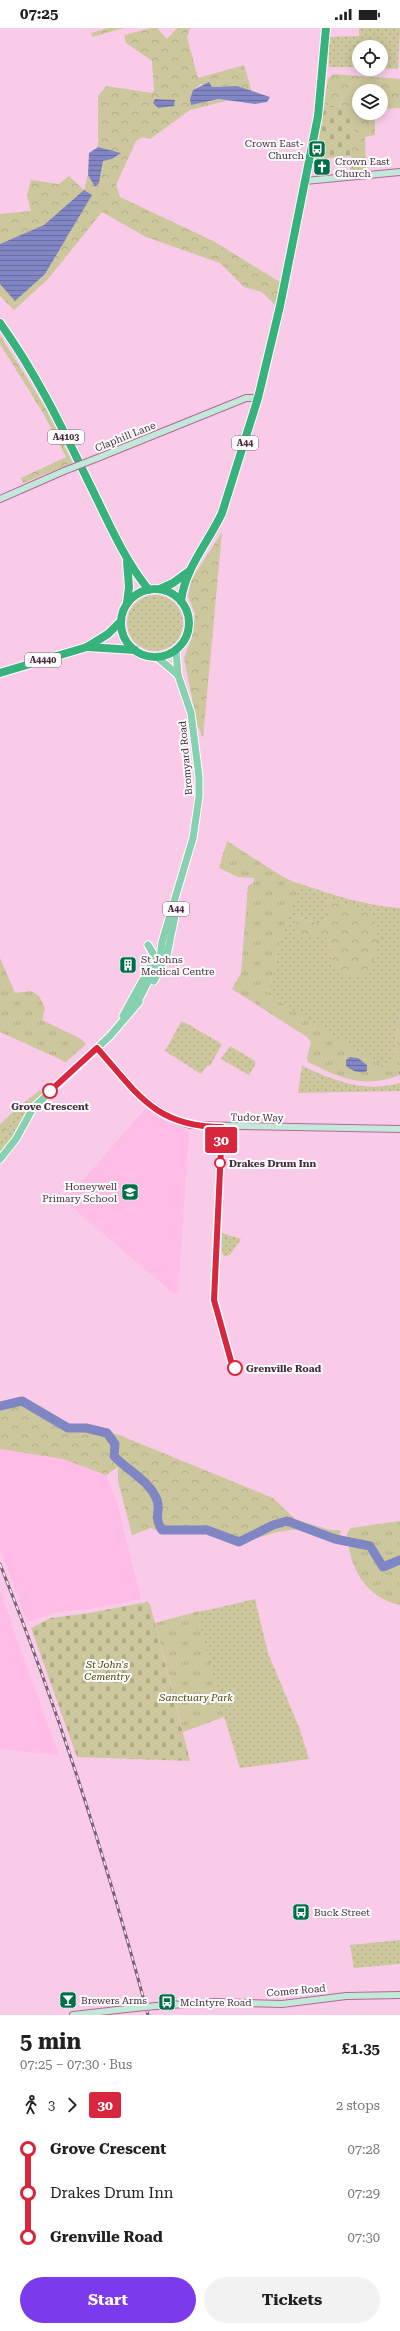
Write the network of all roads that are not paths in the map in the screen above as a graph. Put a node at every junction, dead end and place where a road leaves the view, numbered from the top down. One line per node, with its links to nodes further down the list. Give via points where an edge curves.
1 (326, 28): 3 (highway, A44, via 321,97)
2 (400, 172): 3 (street)
3 (305, 181): 5 (highway, A44)
4 (0, 323): 7 (highway, A4103, via 48,400)
5 (258, 398): 6 (street, Claphill Lane, bridge, via 246,398); 8 (highway, A44, via 222,513)
6 (0, 499)
7 (125, 555): 9 (highway, A4103); 12 (highway, A4103, via 129,587)
8 (189, 571): 10 (highway, A44); 11 (highway, A44)
9 (149, 590): 10 (highway); 12 (highway)
10 (160, 590): 11 (highway)
11 (181, 601): 16 (highway, via 187,611 188,632)
12 (127, 603): 13 (highway)
13 (121, 620): 14 (highway, A4440, via 108,634); 15 (highway, via 124,637)
14 (87, 647): 15 (highway, A4440); 18 (highway, A4440)
15 (135, 650): 17 (highway, via 145,656)
16 (176, 650): 17 (highway); 19 (main road, Bromyard Road / A44)
17 (157, 657): 19 (main road)
18 (0, 673)
19 (178, 675): 21 (main road, Bromyard Road / A44, via 191,713 199,777 198,816 167,955 148,990)
20 (148, 945): 21 (main road, via 152,953 151,965)
21 (116, 1030): 22 (main road, Bromyard Road / A44)
22 (97, 1048): 23 (street, Tudor Way, via 146,1102 168,1118 190,1125); 24 (main road, Bromyard Road / A44, via 33,1108 16,1139)
23 (400, 1129)
24 (0, 1158)
25 (400, 1995): 26 (street, Comer Road, bridge, via 346,1996 282,2004 216,2002)
26 (73, 2015)

